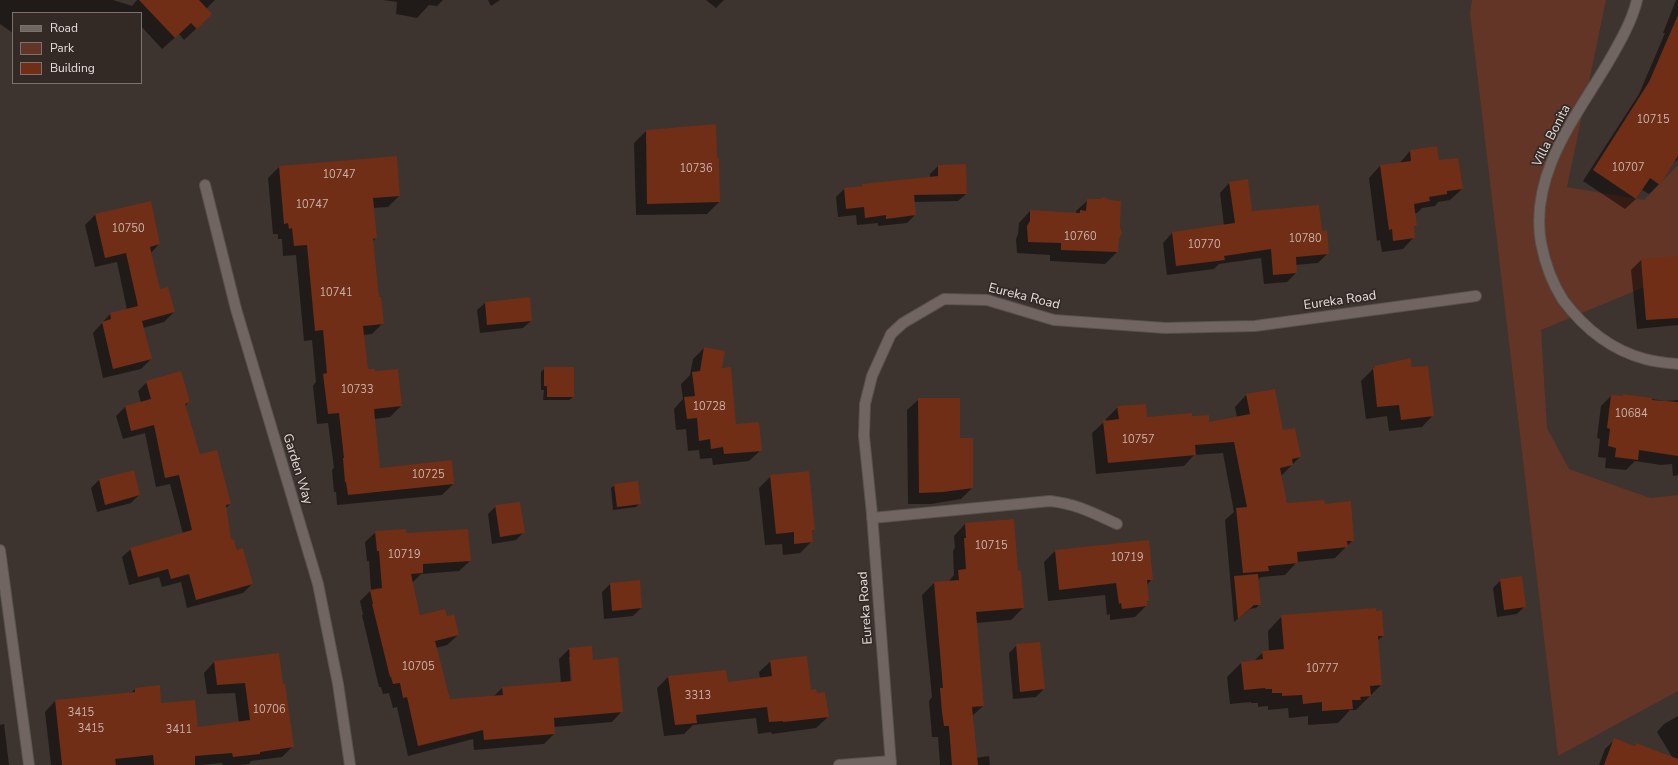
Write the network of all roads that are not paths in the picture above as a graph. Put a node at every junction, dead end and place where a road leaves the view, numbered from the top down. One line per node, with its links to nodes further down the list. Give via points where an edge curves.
1 (1637, 0): 4 (street, Villa Bonita, via 1620,42 1550,164 1539,208 1539,232 1543,255 1560,295 1588,328 1625,352 1645,359)
2 (205, 184): 10 (street, Garden Way, via 236,309 318,584 338,684)
3 (1476, 296): 5 (street, Eureka Road, via 1255,326 1165,328 1054,320 987,300 944,299 903,323 891,334 872,376 865,404 864,436)
4 (1678, 364)
5 (872, 518): 6 (street, via 1050,501 1068,503); 8 (street, Eureka Road)
6 (1117, 524)
7 (0, 550): 9 (street)
8 (891, 763): 11 (street)
9 (29, 765)
10 (350, 765)
11 (839, 765)

